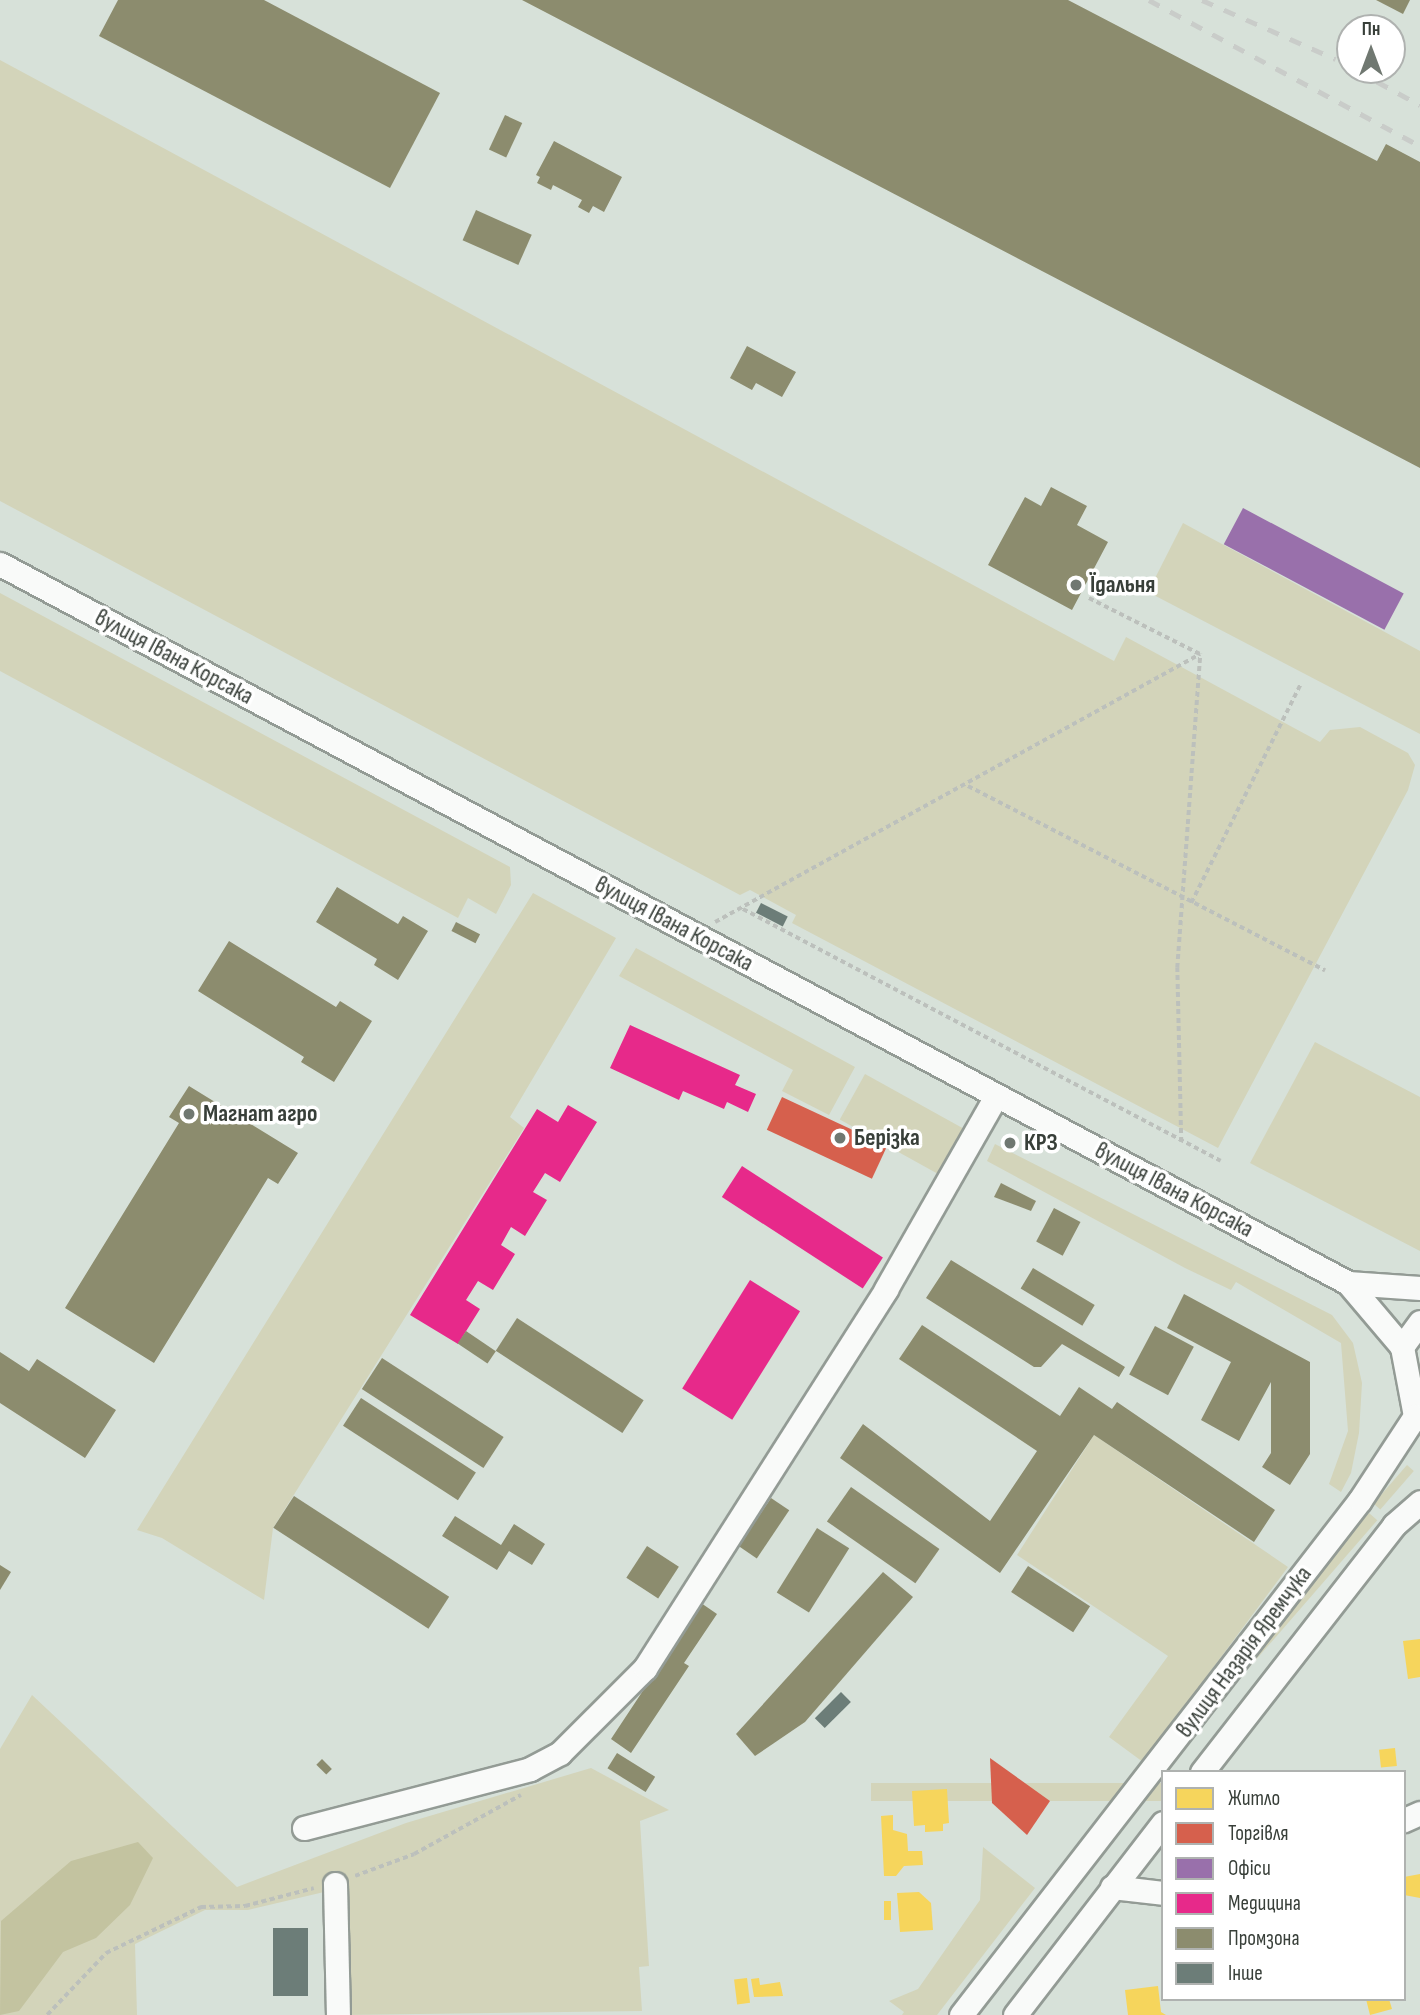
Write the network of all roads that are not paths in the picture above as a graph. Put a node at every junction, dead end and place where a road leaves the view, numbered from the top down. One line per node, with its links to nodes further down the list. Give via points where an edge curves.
1 (0, 564): 2 (street, вулиця Івана Корсака)
2 (996, 1096): 3 (street, вулиця Івана Корсака); 11 (street, via 886,1289 645,1668 560,1753 530,1769)
3 (1348, 1283): 4 (street); 6 (street)
4 (1420, 1287)
5 (1420, 1321): 6 (street)
6 (1402, 1347): 7 (street)
7 (1418, 1417): 16 (street, вулиця Назарія Яремчука, via 1360,1500)
8 (1420, 1502): 9 (street, вулиця Назарія Яремчука, via 1394,1525)
9 (1204, 1770)
10 (1161, 1826): 13 (street)
11 (304, 1828)
12 (335, 1884): 15 (street)
13 (1112, 1887): 14 (street); 17 (street)
14 (1161, 1894)
15 (338, 2015)
16 (961, 2015)
17 (1016, 2015)

